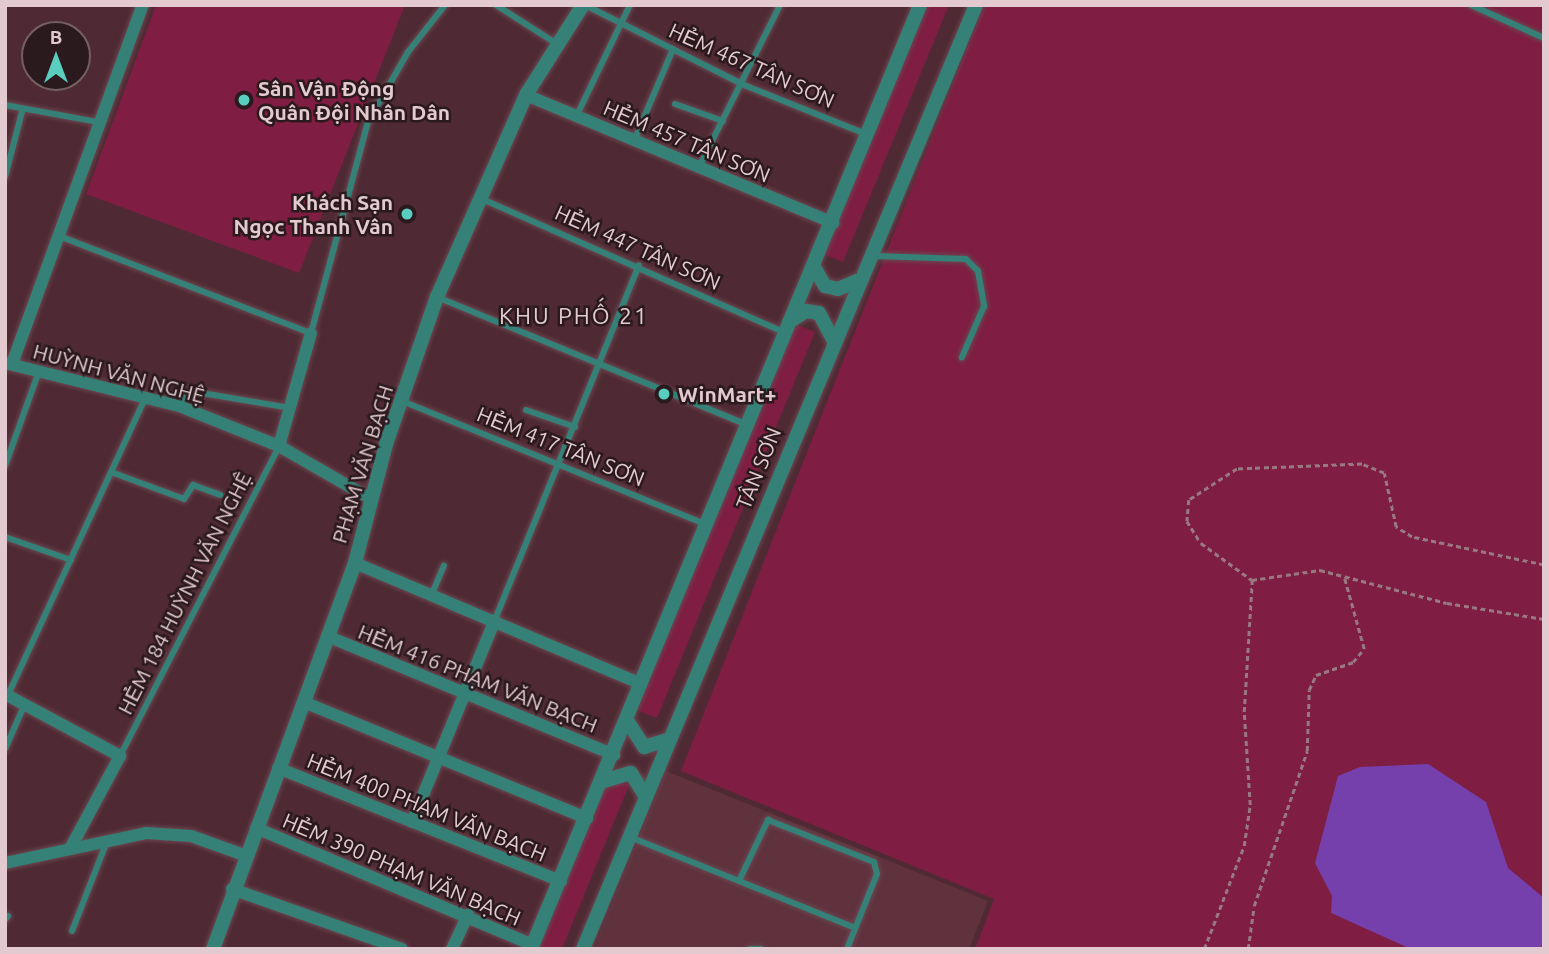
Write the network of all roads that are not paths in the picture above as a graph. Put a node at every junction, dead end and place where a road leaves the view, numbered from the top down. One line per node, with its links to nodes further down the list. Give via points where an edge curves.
1 (142, 5): 21 (street)
2 (445, 5): 35 (lane, via 408,52 368,122)
3 (496, 5): 12 (lane)
4 (584, 5): 10 (lane, HẺM 467 TÂN SƠN); 12 (street, PHẠM VĂN BẠCH)
5 (630, 5): 10 (lane)
6 (780, 5): 14 (lane)
7 (920, 5): 22 (street, TÂN SƠN)
8 (976, 5): 29 (street, TÂN SƠN)
9 (1471, 5): 11 (lane)
10 (621, 25): 13 (lane, HẺM 467 TÂN SƠN); 19 (lane)
11 (1544, 38)
12 (557, 44): 15 (street, PHẠM VĂN BẠCH)
13 (673, 48): 14 (lane, HẺM 467 TÂN SƠN); 23 (lane)
14 (744, 85): 20 (lane); 22 (lane, HẺM 467 TÂN SƠN)
15 (526, 95): 19 (street, HẺM 457 TÂN SƠN); 26 (street, PHẠM VĂN BẠCH)
16 (675, 104): 20 (lane)
17 (5, 105): 18 (lane)
18 (23, 108): 21 (lane); 25 (lane)
19 (577, 115): 23 (street, HẺM 457 TÂN SƠN)
20 (723, 121): 24 (lane)
21 (98, 122): 28 (street)
22 (867, 134): 27 (street, TÂN SƠN)
23 (634, 141): 24 (street, HẺM 457 TÂN SƠN)
24 (698, 169): 27 (street, HẺM 457 TÂN SƠN)
25 (5, 177)
26 (477, 197): 30 (lane, HẺM 447 TÂN SƠN); 33 (street, PHẠM VĂN BẠCH)
27 (832, 223): 31 (street, TÂN SƠN)
28 (57, 236): 35 (lane); 38 (street)
29 (868, 256): 32 (street, TÂN SƠN); 37 (lane, via 966,259 978,271 984,306)
30 (639, 265): 34 (lane, HẺM 447 TÂN SƠN); 39 (lane)
31 (814, 267): 32 (street, via 825,286 838,289); 34 (street, TÂN SƠN)
32 (857, 281): 36 (street, TÂN SƠN)
33 (438, 297): 39 (lane); 42 (street, PHẠM VĂN BẠCH)
34 (785, 328): 36 (street, via 806,311 819,313); 46 (street, TÂN SƠN)
35 (312, 333): 44 (street)
36 (833, 339): 68 (street, TÂN SƠN)
37 (962, 357)
38 (9, 363): 40 (street, HUỲNH VĂN NGHỆ)
39 (601, 363): 46 (lane); 47 (lane)
40 (39, 371): 41 (street, HUỲNH VĂN NGHỆ); 50 (lane)
41 (146, 397): 43 (street, HUỲNH VĂN NGHỆ); 51 (lane)
42 (402, 401): 49 (lane, HẺM 417 TÂN SƠN); 53 (street, PHẠM VĂN BẠCH)
43 (179, 406): 44 (lane, via 190,391); 48 (street, HUỲNH VĂN NGHỆ)
44 (289, 408): 48 (street)
45 (526, 410): 47 (lane)
46 (745, 424): 54 (street, TÂN SƠN)
47 (575, 427): 49 (lane)
48 (279, 446): 53 (street, HUỲNH VĂN NGHỆ); 71 (lane, HẺM 184 HUỲNH VĂN NGHỆ)
49 (560, 464): 54 (lane, HẺM 417 TÂN SƠN); 60 (lane)
50 (5, 466)
51 (111, 472): 52 (lane, via 184,499 193,485); 56 (lane)
52 (220, 495)
53 (371, 499): 57 (street, PHẠM VĂN BẠCH)
54 (705, 525): 62 (street, TÂN SƠN)
55 (5, 537): 56 (lane)
56 (71, 560): 64 (lane)
57 (355, 563): 59 (street); 61 (street, PHẠM VĂN BẠCH)
58 (444, 566): 59 (lane)
59 (431, 596): 60 (street)
60 (494, 622): 62 (street); 63 (street)
61 (327, 636): 63 (street, HẺM 416 PHẠM VĂN BẠCH); 65 (street, PHẠM VĂN BẠCH)
62 (641, 684): 67 (street, TÂN SƠN)
63 (464, 692): 70 (street, HẺM 416 PHẠM VĂN BẠCH); 72 (street)
64 (7, 695): 66 (street)
65 (306, 703): 72 (street); 73 (street, PHẠM VĂN BẠCH)
66 (24, 706): 69 (lane); 71 (street)
67 (628, 722): 68 (street, via 644,747); 70 (street, TÂN SƠN)
68 (670, 739): 75 (street, TÂN SƠN)
69 (5, 749)
70 (614, 755): 74 (street, TÂN SƠN)
71 (120, 756): 81 (street)
72 (439, 756): 76 (street); 77 (street)
73 (278, 768): 77 (street, HẺM 400 PHẠM VĂN BẠCH); 78 (street, PHẠM VĂN BẠCH)
74 (604, 781): 75 (street, via 631,772); 76 (street, TÂN SƠN)
75 (646, 797): 79 (street, TÂN SƠN)
76 (587, 818): 84 (street, TÂN SƠN)
77 (412, 822): 84 (street, HẺM 400 PHẠM VĂN BẠCH)
78 (256, 828): 82 (street, PHẠM VĂN BẠCH); 87 (street, HẺM 390 PHẠM VĂN BẠCH)
79 (630, 836): 85 (lane); 94 (street, TÂN SƠN)
80 (107, 841): 81 (street); 82 (street, via 146,833 191,836); 89 (lane)
81 (70, 849): 83 (street)
82 (244, 855): 86 (street, PHẠM VĂN BẠCH)
83 (5, 863)
84 (561, 881): 90 (street, TÂN SƠN)
85 (738, 881): 88 (lane); 88 (lane, via 768,820 861,854 877,874)
86 (232, 889): 91 (street, PHẠM VĂN BẠCH); 92 (street)
87 (468, 914): 90 (street, HẺM 390 PHẠM VĂN BẠCH); 93 (street)
88 (855, 928): 97 (lane)
89 (72, 930)
90 (532, 947)
91 (213, 949)
92 (402, 949)
93 (452, 949)
94 (583, 949)
95 (750, 949): 96 (lane)
96 (761, 949)
97 (847, 949)

